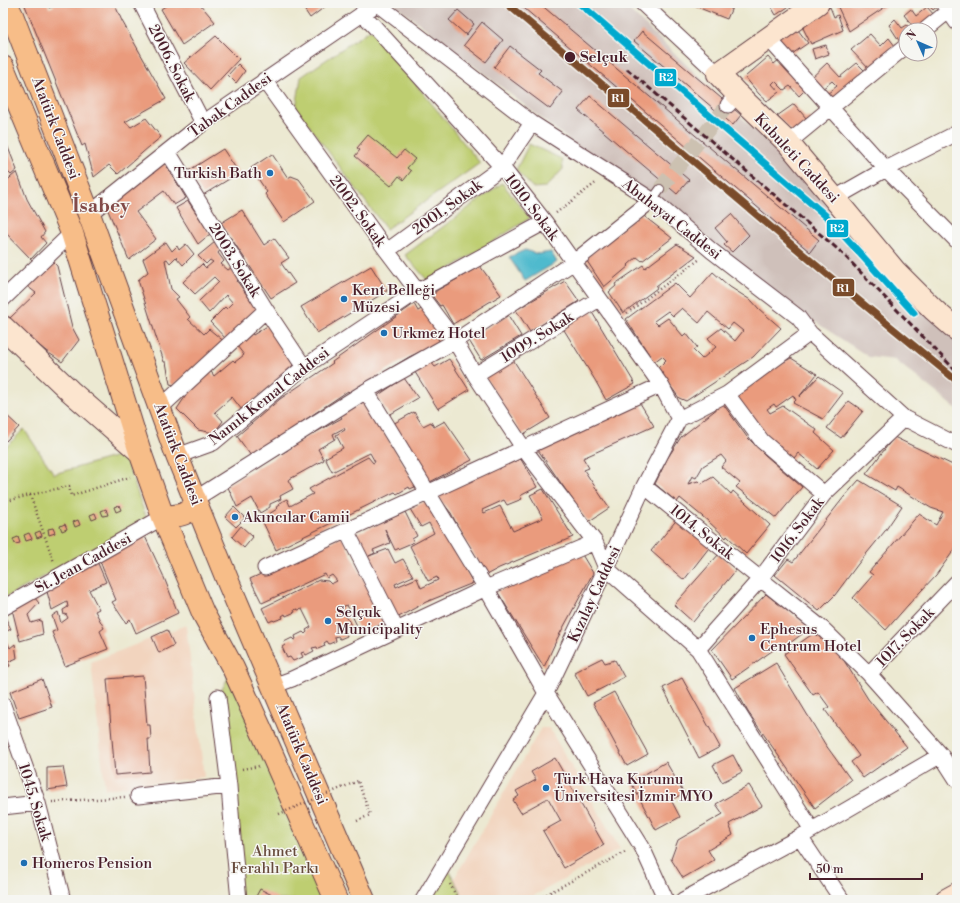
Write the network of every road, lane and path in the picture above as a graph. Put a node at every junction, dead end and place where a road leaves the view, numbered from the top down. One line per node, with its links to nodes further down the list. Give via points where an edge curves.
1 (6, 3): 25 (highway, Atatürk Caddesi)
2 (141, 3): 15 (street, 2006. Sokak)
3 (376, 3): 7 (street, Tabak Caddesi); 16 (street, Abuhayat Caddesi)
4 (642, 3): 12 (street)
5 (815, 4): 9 (street)
6 (951, 10): 8 (street)
7 (362, 13): 13 (street, Tabak Caddesi); 20 (street, 1010. Sokak)
8 (935, 22)
9 (768, 38): 12 (street); 14 (street)
10 (898, 53): 14 (street)
11 (3, 67): 27 (highway, Atatürk Caddesi)
12 (718, 74): 18 (street, Kubuleti Caddesi, via 732,100)
13 (264, 80): 15 (street, Tabak Caddesi); 29 (street, 2002. Sokak)
14 (832, 108): 18 (street); 21 (street)
15 (203, 123): 19 (street, Tabak Caddesi)
16 (532, 123): 20 (street, 2001, Sokak); 22 (street, Abuhayat Caddesi)
17 (957, 133): 21 (street)
18 (788, 143): 24 (street, Kubuleti Caddesi)
19 (168, 152): 25 (street, Tabak Caddesi); 35 (street, 2003. Sokak)
20 (502, 167): 26 (street, 1010. Sokak); 29 (street, 2001, Sokak)
21 (886, 170): 24 (street); 28 (street)
22 (610, 172): 23 (street, Abuhayat Caddesi); 26 (path)
23 (656, 194): 30 (street, Abuhayat Caddesi); 31 (street)
24 (835, 198): 38 (street, Kubuleti Caddesi, via 895,271)
25 (89, 214): 46 (highway, Atatürk Caddesi)
26 (545, 222): 31 (street, 1010. Sokak); 32 (street, Namık Kemal Caddesi)
27 (72, 234): 33 (street); 52 (highway, Atatürk Caddesi)
28 (957, 240)
29 (387, 251): 32 (street, 2002. Sokak)
30 (712, 251): 36 (path); 39 (street, Abuhayat Caddesi, via 798,317)
31 (574, 262): 34 (street, 1010. Sokak); 40 (street)
32 (418, 291): 40 (street, 2002. Sokak); 41 (street, Namık Kemal Caddesi)
33 (3, 299)
34 (599, 299): 36 (street, 1010. Sokak); 42 (street, 1009. Sokak)
35 (266, 310): 41 (street, 2003. Sokak); 46 (street)
36 (616, 322): 43 (street, 1010. Sokak)
37 (3, 327): 52 (street)
38 (957, 330)
39 (810, 334): 45 (street); 47 (street, Abuhayat Caddesi)
40 (455, 341): 42 (street, 2002. Sokak); 44 (street)
41 (304, 367): 51 (street, Namık Kemal Caddesi, via 213,443)
42 (475, 375): 50 (street, 2002. Sokak)
43 (661, 385): 48 (street, 1010. Sokak); 50 (street)
44 (366, 391): 54 (street); 58 (street)
45 (727, 394): 48 (street); 55 (street, via 762,441)
46 (160, 408): 51 (highway, Atatürk Caddesi)
47 (904, 418): 49 (street, Abuhayat Caddesi); 55 (street, 1016. Sokak)
48 (679, 419): 53 (street, Kızılay Caddesi)
49 (957, 446)
50 (524, 449): 54 (street); 63 (street, 2002. Sokak)
51 (177, 456): 52 (highway, via 160,460 155,467); 58 (highway, Atatürk Caddesi)
52 (144, 462): 56 (path, via 71,496 69,486); 61 (highway, Atatürk Caddesi)
53 (644, 486): 65 (street, Kızılay Caddesi); 67 (street, 1014. Sokak)
54 (428, 492): 62 (street); 69 (street)
55 (824, 494): 67 (street, 1016. Sokak)
56 (30, 495): 59 (path); 66 (path)
57 (3, 498): 59 (path)
58 (194, 499): 61 (highway, via 195,504 189,512); 74 (highway, Atatürk Caddesi)
59 (7, 501): 60 (path)
60 (3, 502)
61 (163, 517): 66 (street, St. Jean Caddesi); 93 (highway, Atatürk Caddesi, via 203,613 233,668)
62 (346, 530): 64 (street); 71 (street)
63 (595, 542): 65 (street, 2002. Sokak); 69 (street)
64 (265, 568)
65 (606, 568): 72 (street); 75 (street, Kızılay Caddesi)
66 (59, 576): 70 (street, St. Jean Caddesi)
67 (760, 579): 72 (street, 1016. Sokak); 73 (street, 1014. Sokak, via 823,629)
68 (957, 582): 73 (street, 1017. Sokak)
69 (486, 588): 71 (street); 75 (street)
70 (3, 608)
71 (396, 629): 74 (street)
72 (698, 649): 87 (street)
73 (869, 674): 78 (street, 1014. Sokak)
74 (273, 686): 94 (highway, Atatürk Caddesi)
75 (546, 694): 95 (street, Kızılay Caddesi); 98 (street, via 642,847)
76 (218, 698): 80 (street)
77 (3, 705): 83 (street, 1045. Sokak)
78 (940, 755): 81 (street, 1014. Sokak); 87 (street)
79 (261, 766): 80 (path)
80 (228, 779): 82 (street); 92 (street)
81 (957, 780)
82 (138, 796): 83 (path)
83 (38, 803): 84 (street); 91 (street, 1045. Sokak)
84 (3, 807)
85 (279, 814): 86 (path, bridge, via 358,781 370,815)
86 (357, 821)
87 (806, 833): 99 (street); 100 (street)
88 (627, 851): 97 (path)
89 (449, 883): 96 (path)
90 (957, 894): 101 (street)
91 (63, 900)
92 (239, 900)
93 (336, 900)
94 (364, 900)
95 (423, 900)
96 (458, 900)
97 (536, 900)
98 (666, 900)
99 (683, 900)
100 (842, 900)
101 (946, 900)

